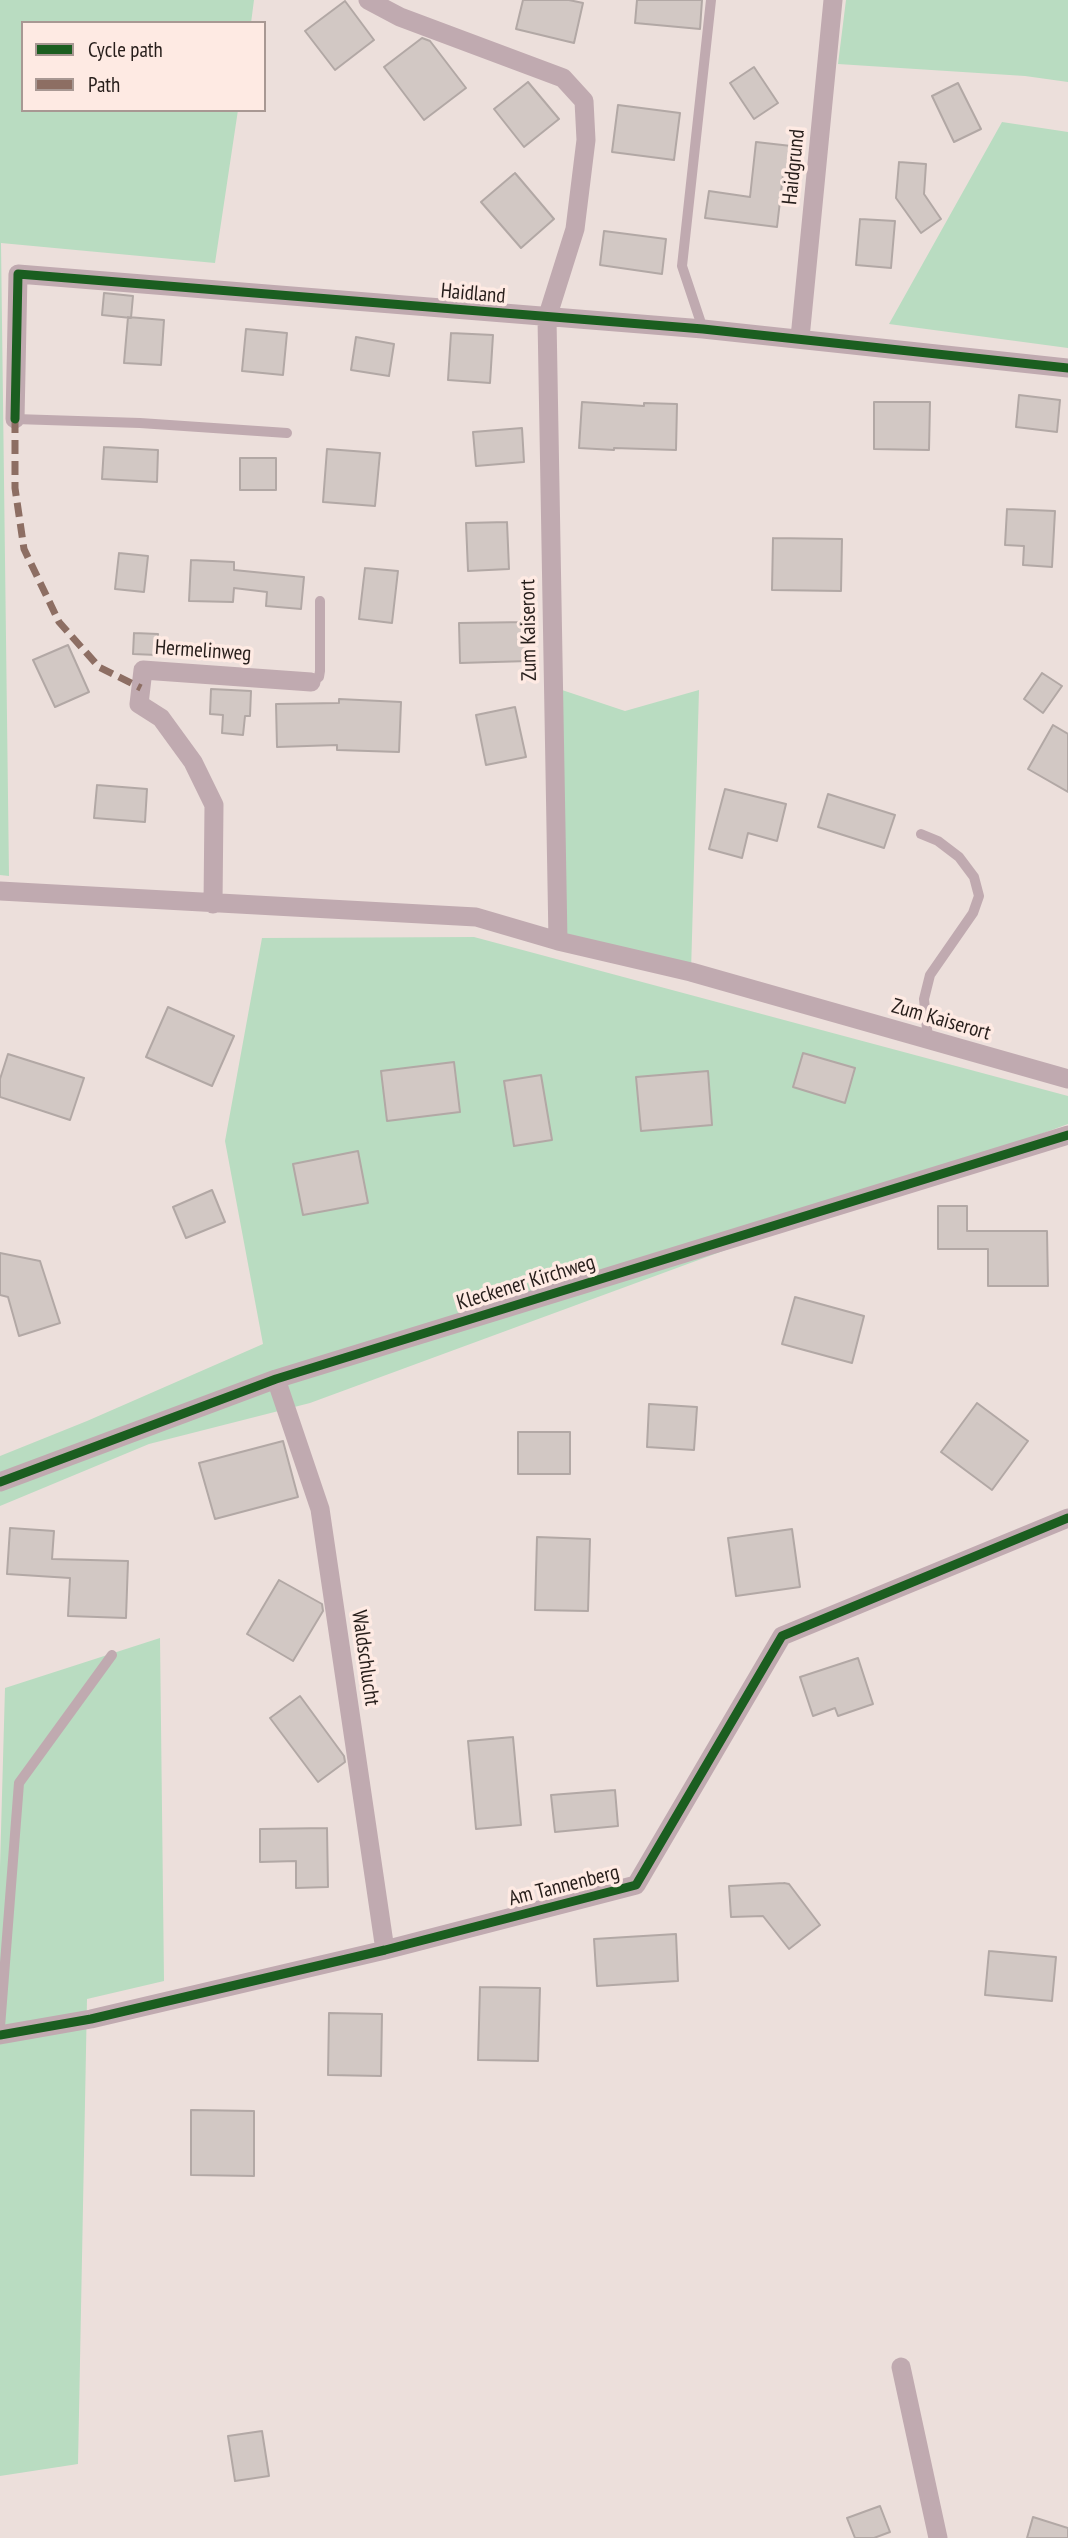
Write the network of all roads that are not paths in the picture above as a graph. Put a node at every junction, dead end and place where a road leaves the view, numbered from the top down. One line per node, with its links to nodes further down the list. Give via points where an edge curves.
1 (368, 0): 4 (street)
2 (712, 0): 6 (lane, via 682,266)
3 (833, 0): 7 (street, Haidgrund)
4 (397, 8): 5 (street, via 563,78 584,101 586,141 575,229)
5 (547, 318): 6 (street, Haidland); 9 (street, Haidland, via 18,274); 16 (street, Zum Kaiserort)
6 (703, 328): 7 (street, Haidland)
7 (800, 338): 8 (street, Haidland)
8 (1068, 368)
9 (15, 419): 10 (lane)
10 (287, 433)
11 (320, 601): 12 (lane, via 320,671)
12 (311, 682): 15 (street, Hermelinweg, via 143,670 139,704 162,718 193,762 214,805)
13 (922, 834): 17 (lane, via 959,858 974,877 979,896 973,913 930,975 924,999)
14 (0, 891): 15 (street, Zum Kaiserort)
15 (213, 904): 16 (street, Zum Kaiserort, via 476,917)
16 (558, 941): 17 (street, Zum Kaiserort, via 691,972)
17 (928, 1039): 18 (street, Zum Kaiserort)
18 (1068, 1079)
19 (1068, 1135): 20 (street, Kleckener Kirchweg)
20 (276, 1379): 21 (street, Kleckener Kirchweg); 24 (street, Waldschlucht, via 320,1509)
21 (0, 1482)
22 (1068, 1518): 24 (street, Am Tannenberg, via 782,1636 636,1885)
23 (112, 1655): 25 (lane, via 19,1783)
24 (385, 1950): 26 (street, Am Tannenberg, via 91,2019)
25 (0, 2027)
26 (0, 2034)
27 (901, 2367): 28 (street)
28 (939, 2538)

